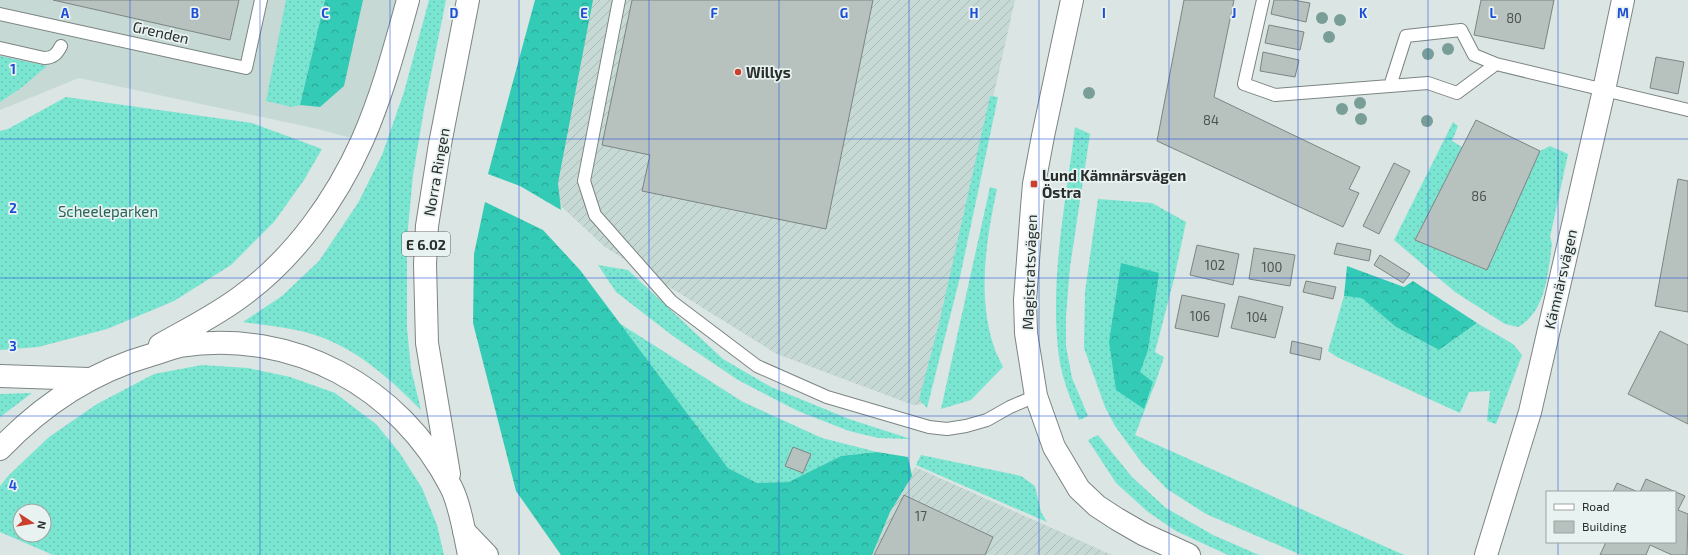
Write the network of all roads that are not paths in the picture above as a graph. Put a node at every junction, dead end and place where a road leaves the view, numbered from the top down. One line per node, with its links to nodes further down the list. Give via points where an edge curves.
1 (261, 0): 8 (lane, Grenden, via 246,68)
2 (408, 0): 15 (main road, via 386,74 362,141 336,190 310,227 271,272 244,295 216,314)
3 (468, 0): 20 (main road, Norra Ringen / E 6.02, via 440,144 427,226 425,264 427,344)
4 (619, 0): 18 (lane, via 584,181 595,215 671,301 757,366 827,397 929,427 947,429 987,420)
5 (1072, 0): 18 (main road, Magistratsvägen, via 1034,184 1025,300 1026,333)
6 (1263, 0): 12 (lane, via 1244,84 1275,94)
7 (1623, 0): 13 (main road, Kämnärsvägen)
8 (0, 14)
9 (61, 46): 10 (lane, via 55,55 44,58)
10 (0, 48)
11 (1496, 64): 12 (lane, via 1457,93 1428,83); 12 (lane, via 1474,55 1461,30 1406,36); 13 (lane)
12 (1390, 86)
13 (1604, 90): 14 (lane); 25 (main road, Kämnärsvägen, via 1530,412)
14 (1688, 110)
15 (135, 359): 17 (main road); 20 (main road, via 180,346 215,343 275,349 301,356 365,387 386,402 404,419 435,459)
16 (0, 376): 17 (main road)
17 (89, 379): 19 (main road, via 61,396)
18 (1036, 396): 24 (main road, Magistratsvägen, via 1054,448 1079,489 1104,511 1143,534)
19 (0, 448)
20 (452, 489): 21 (main road)
21 (464, 531): 22 (main road); 23 (main road)
22 (469, 555)
23 (487, 555)
24 (1190, 555)
25 (1486, 555)

